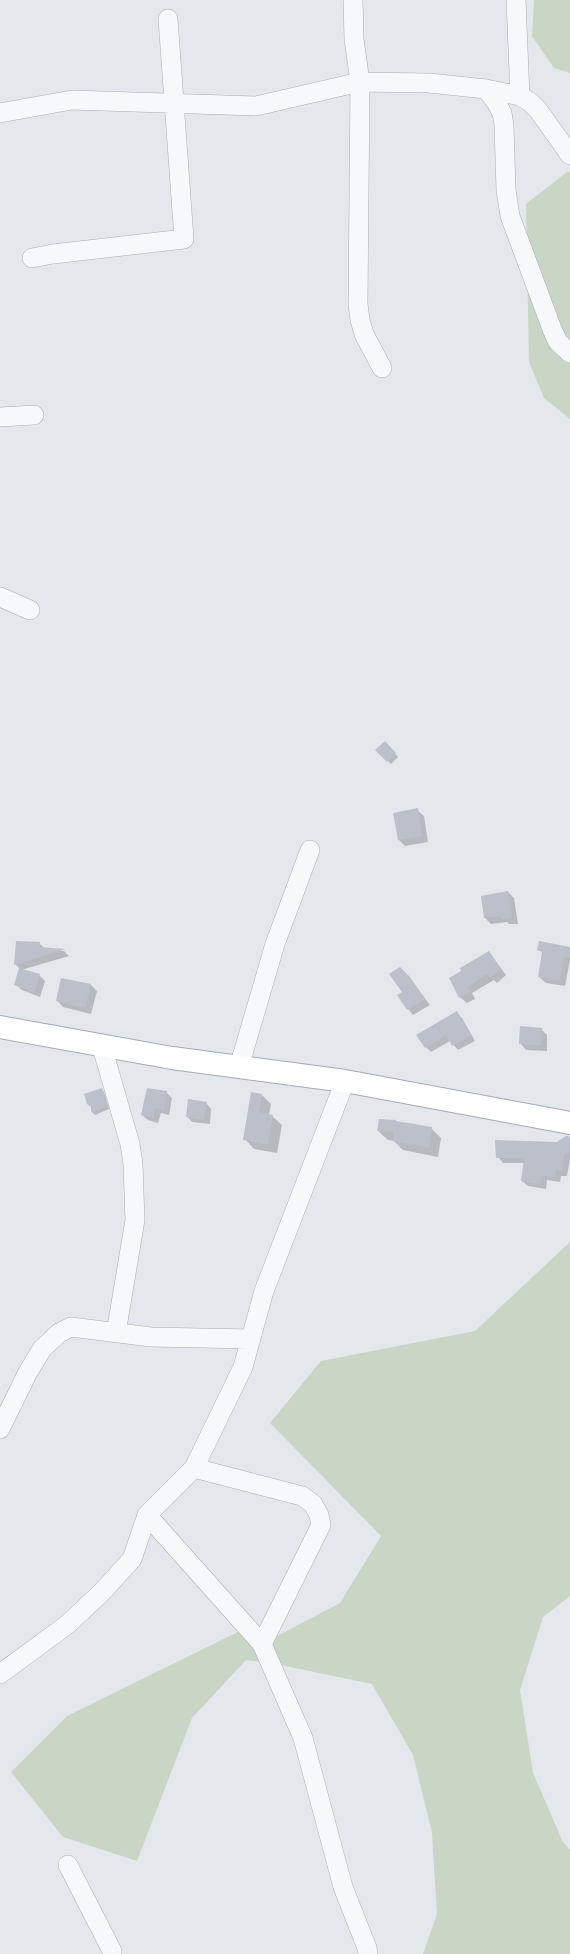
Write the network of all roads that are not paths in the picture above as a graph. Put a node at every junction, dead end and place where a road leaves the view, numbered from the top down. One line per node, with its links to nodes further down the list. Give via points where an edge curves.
1 (353, 0): 4 (street)
2 (516, 0): 6 (street)
3 (168, 19): 7 (street)
4 (360, 82): 5 (street); 7 (street, via 256,106); 12 (street, via 358,304 364,334)
5 (486, 88): 6 (street); 11 (street, via 502,114 510,216 552,329 558,342)
6 (520, 96): 9 (street, via 538,110)
7 (175, 103): 8 (street, via 72,100); 10 (street, via 184,239)
8 (0, 113)
9 (570, 155)
10 (32, 258)
11 (570, 353)
12 (382, 368)
13 (34, 415): 14 (street)
14 (0, 417)
15 (0, 597): 16 (street)
16 (30, 610)
17 (310, 850): 20 (street, via 274,944)
18 (0, 1026): 19 (main road)
19 (102, 1046): 20 (main road); 23 (street, via 134,1164 135,1220)
20 (239, 1067): 21 (main road)
21 (345, 1081): 22 (main road); 24 (street, via 264,1291)
22 (570, 1123)
23 (116, 1333): 24 (street); 25 (street, via 71,1327 59,1333 42,1349)
24 (251, 1339): 26 (street, via 243,1367)
25 (0, 1429)
26 (194, 1468): 27 (street); 28 (street, via 302,1496 313,1504 319,1514 321,1525)
27 (147, 1515): 28 (street); 29 (street, via 132,1558 102,1592 68,1624)
28 (262, 1644): 32 (street, via 303,1738 343,1887)
29 (0, 1674)
30 (68, 1865): 31 (street)
31 (112, 1954)
32 (368, 1954)

